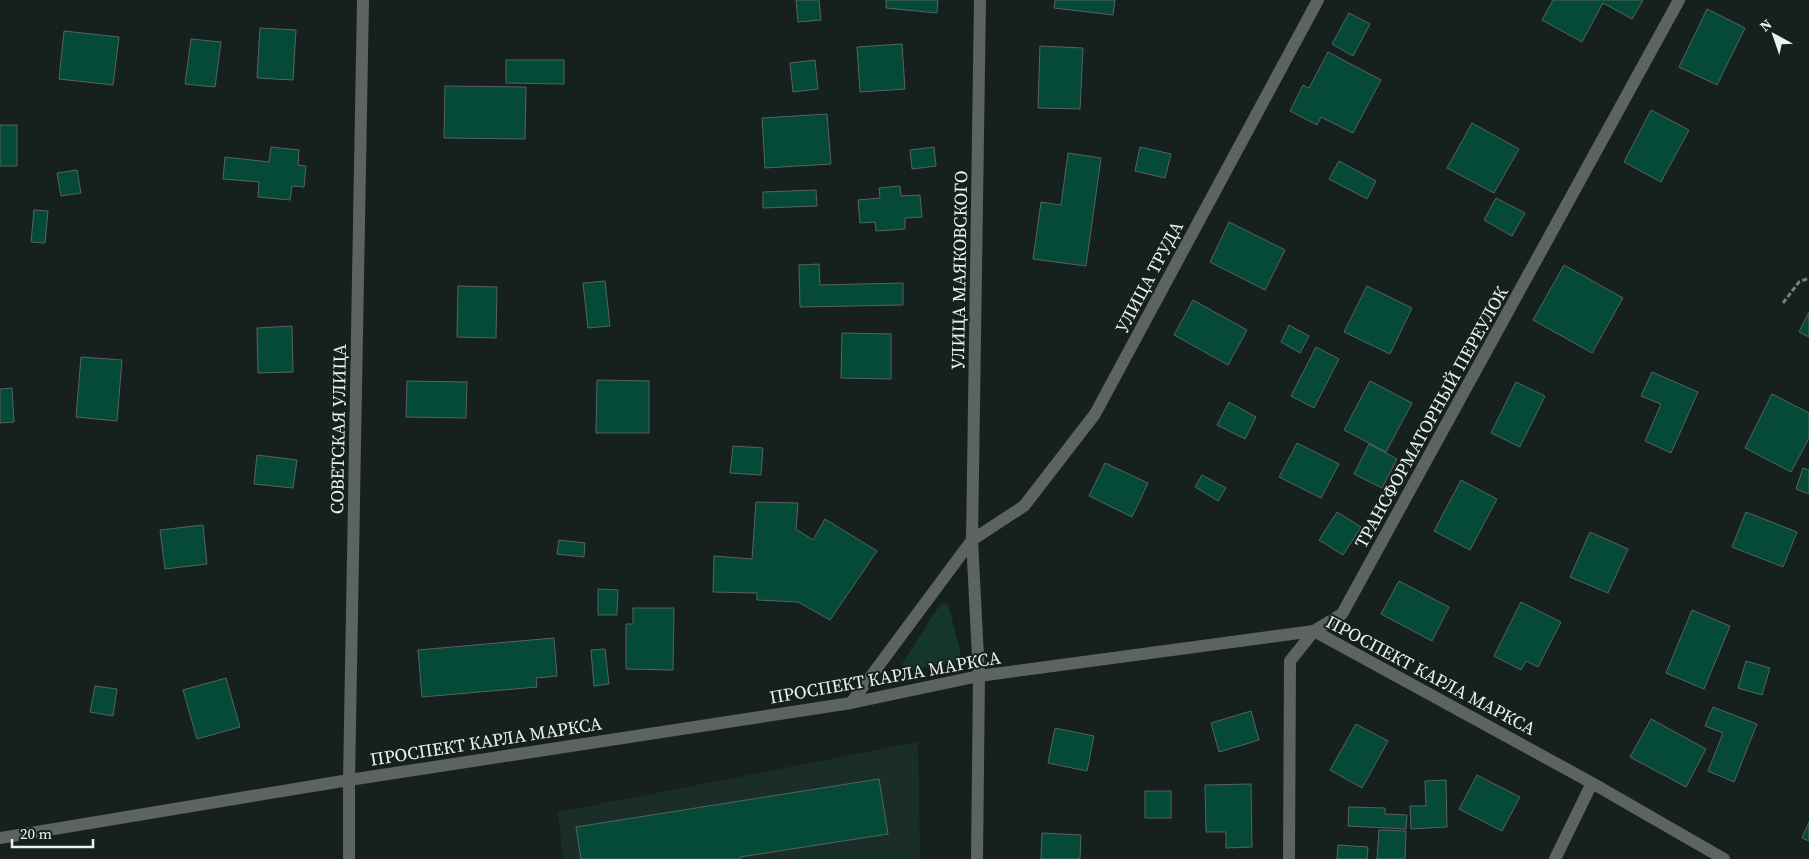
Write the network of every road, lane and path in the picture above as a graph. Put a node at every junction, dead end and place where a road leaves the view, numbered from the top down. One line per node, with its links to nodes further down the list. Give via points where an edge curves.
1 (363, 0): 11 (street, СОВЕТСКАЯ УЛИЦА)
2 (980, 0): 7 (street, УЛИЦА МАЯКОВСКОГО)
3 (1318, 0): 7 (street, УЛИЦА ТРУДА, via 1095,414 1024,506)
4 (1679, 0): 8 (street, ТРАНСФОРМАТОРНЫЙ ПЕРЕУЛОК, via 1342,614)
5 (1809, 278): 6 (path, via 1799,282)
6 (1783, 303)
7 (972, 540): 9 (street, УЛИЦА МАЯКОВСКОГО); 10 (street)
8 (1314, 631): 9 (street, ПРОСПЕКТ КАРЛА МАРКСА); 12 (street, ПРОСПЕКТ КАРЛА МАРКСА); 16 (street, ТРАНСФОРМАТОРНЫЙ ПЕРЕУЛОК, via 1290,661)
9 (979, 676): 10 (street, ПРОСПЕКТ КАРЛА МАРКСА); 15 (street, УЛИЦА МАЯКОВСКОГО)
10 (850, 703): 11 (street, ПРОСПЕКТ КАРЛА МАРКСА)
11 (349, 780): 13 (street, ПРОСПЕКТ КАРЛА МАРКСА); 14 (street, СОВЕТСКАЯ УЛИЦА)
12 (1592, 783): 17 (street); 18 (street, ПРОСПЕКТ КАРЛА МАРКСА)
13 (0, 838)
14 (349, 859)
15 (977, 859)
16 (1289, 859)
17 (1555, 859)
18 (1724, 859)

